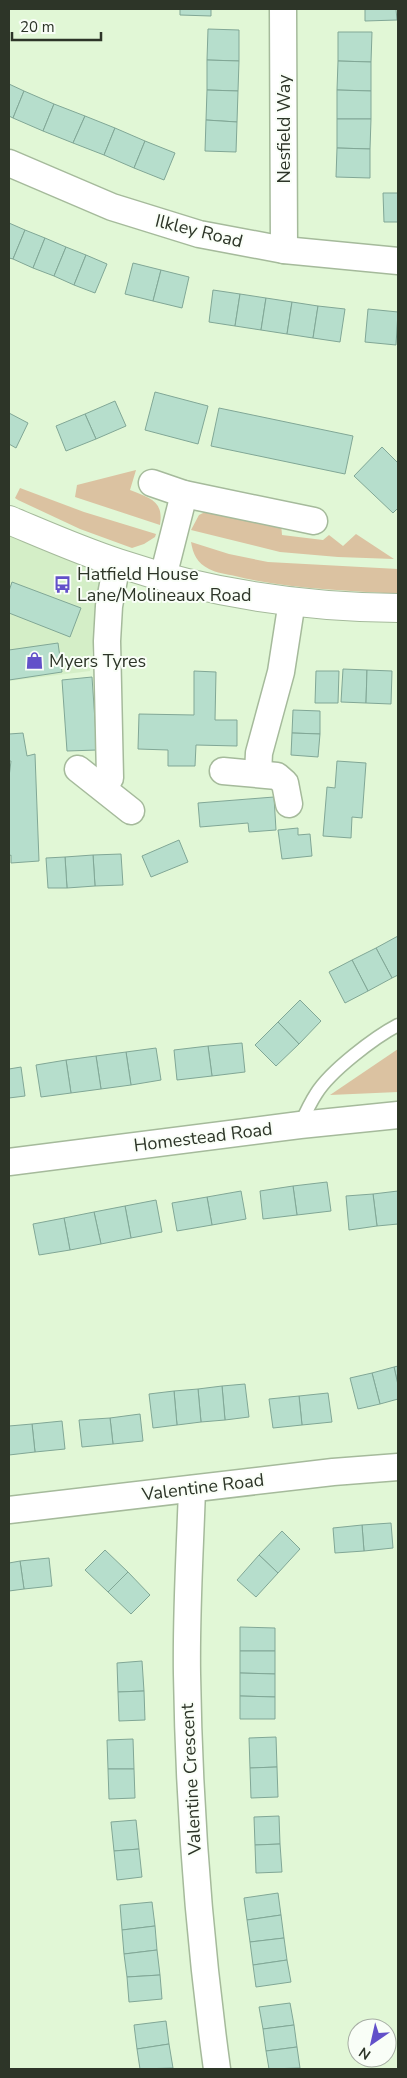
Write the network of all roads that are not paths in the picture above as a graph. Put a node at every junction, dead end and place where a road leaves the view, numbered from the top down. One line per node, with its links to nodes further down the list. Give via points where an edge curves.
1 (284, 9): 3 (street, Nesfield Way)
2 (9, 163): 3 (street, Ilkley Road, via 112,207 199,234)
3 (284, 250): 4 (street, Ilkley Road)
4 (398, 261)
5 (152, 483): 6 (street)
6 (184, 494): 8 (street); 10 (street)
7 (9, 520): 9 (street)
8 (314, 520)
9 (117, 563): 10 (street); 16 (street, via 107,641 110,778)
10 (163, 577): 11 (street)
11 (292, 601): 12 (street); 15 (street, via 281,672 259,752)
12 (398, 608)
13 (78, 769): 16 (street)
14 (223, 771): 15 (street)
15 (258, 773): 17 (street, via 277,776 285,783)
16 (103, 787): 18 (street)
17 (288, 804)
18 (131, 810)
19 (398, 1025): 21 (lane, via 346,1062 317,1092)
20 (398, 1115): 21 (street, Homestead Road)
21 (300, 1124): 22 (street, Homestead Road)
22 (9, 1162)
23 (398, 1467): 24 (street, Valentine Road)
24 (192, 1488): 25 (street, Valentine Road); 26 (street, Valentine Crescent, via 187,1672 190,1792 207,1995)
25 (9, 1510)
26 (217, 2069)

